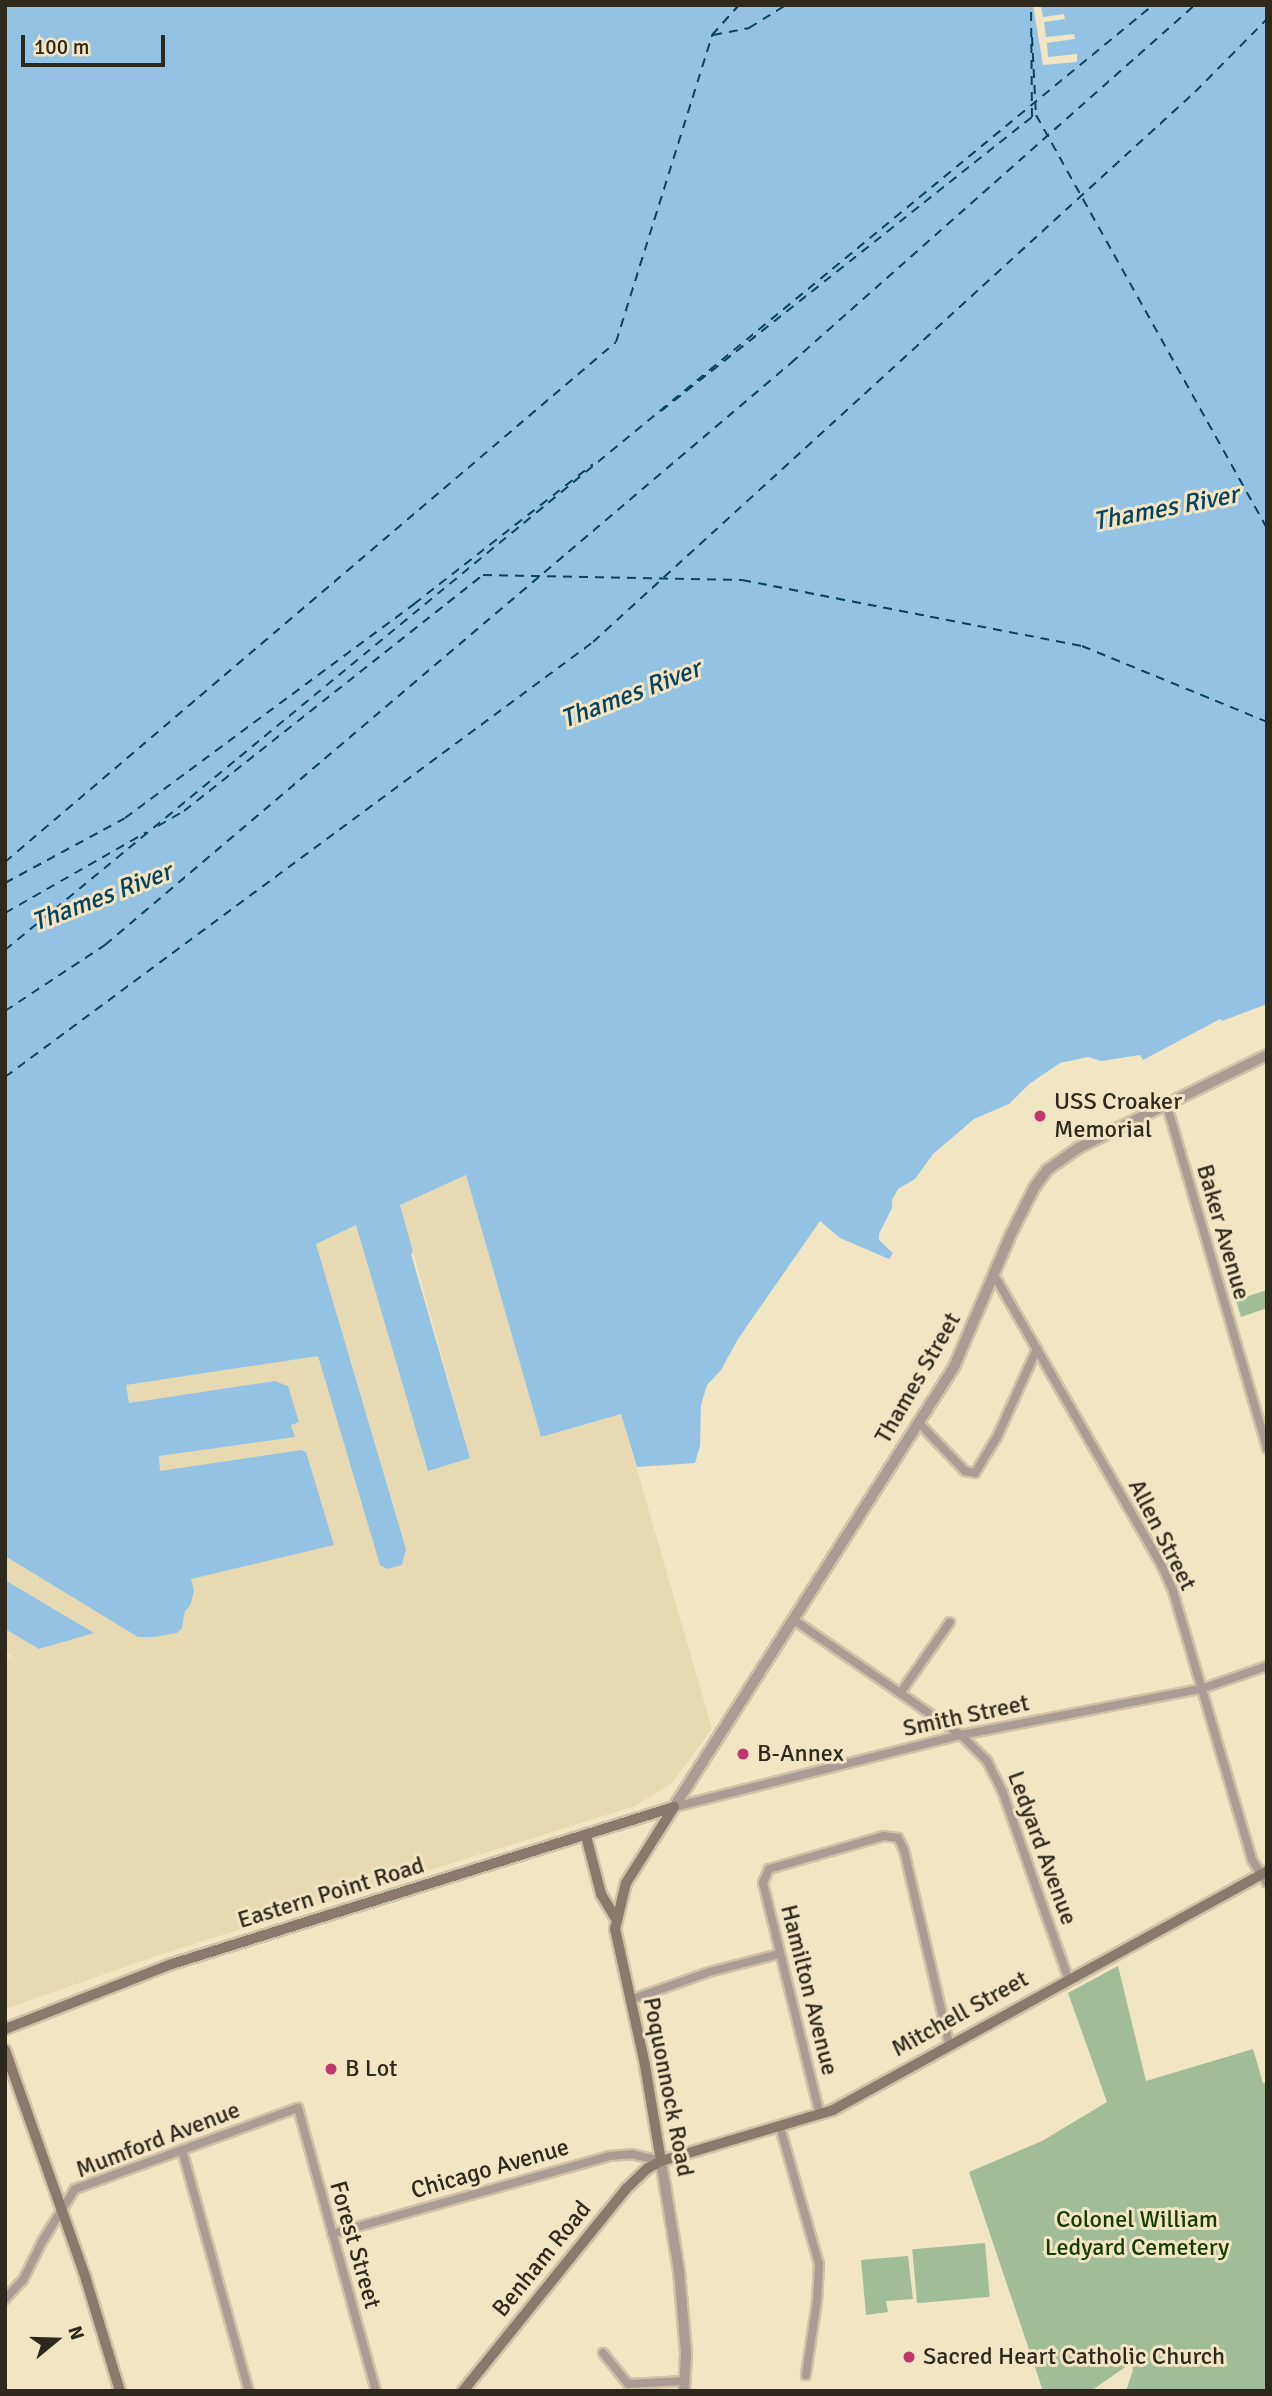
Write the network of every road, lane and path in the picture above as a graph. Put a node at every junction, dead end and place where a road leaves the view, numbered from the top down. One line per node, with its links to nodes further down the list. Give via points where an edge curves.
1 (1267, 1055): 2 (street, Thames Street)
2 (1167, 1106): 3 (street, Thames Street, via 1078,1149 1047,1170 1030,1194); 6 (street, Baker Avenue)
3 (994, 1275): 4 (street, Allen Street); 5 (street, Thames Street, via 954,1367)
4 (1037, 1349): 5 (street, via 975,1474 965,1471); 10 (street, Allen Street, via 1162,1566)
5 (919, 1423): 7 (street, Thames Street)
6 (1267, 1449)
7 (794, 1620): 11 (street, Ledyard Avenue); 13 (street, Thames Street)
8 (950, 1622): 11 (street)
9 (1267, 1666): 10 (street, Smith Street)
10 (1201, 1689): 12 (street, Smith Street); 15 (street, Allen Street, via 1252,1860)
11 (901, 1692): 12 (street, Ledyard Avenue)
12 (961, 1735): 13 (street, Smith Street); 18 (street, Ledyard Avenue, via 996,1774)
13 (674, 1807): 14 (main road, Eastern Point Road); 16 (main road, Poquonnock Road, via 626,1883)
14 (586, 1836): 16 (main road, via 601,1894); 20 (main road, Eastern Point Road, via 172,1964)
15 (1265, 1876): 18 (main road, Mitchell Street)
16 (615, 1917): 19 (main road, Poquonnock Road)
17 (779, 1954): 19 (street); 21 (street, Hamilton Avenue, via 763,1884 765,1873 884,1836 898,1838); 24 (street, Hamilton Avenue)
18 (1068, 1978): 21 (main road, Mitchell Street)
19 (630, 2000): 27 (main road, Poquonnock Road)
20 (5, 2029)
21 (949, 2043): 24 (main road, Mitchell Street)
22 (5, 2050): 28 (main road)
23 (298, 2108): 26 (street, Mumford Avenue); 29 (street, Forest Street)
24 (820, 2115): 25 (main road, Mitchell Street)
25 (780, 2127): 27 (main road, Mitchell Street); 32 (street, via 819,2264)
26 (182, 2150): 28 (street, Mumford Avenue, via 75,2189); 35 (street)
27 (660, 2161): 29 (street, Chicago Avenue, via 631,2154 610,2156); 33 (street, Poquonnock Road, via 679,2271); 37 (main road, Benham Road, via 626,2189)
28 (62, 2210): 30 (street, Mumford Avenue, via 23,2280); 34 (main road)
29 (332, 2234): 36 (street, Forest Street)
30 (5, 2299)
31 (603, 2353): 33 (street, via 628,2384)
32 (806, 2375)
33 (685, 2386)
34 (120, 2391)
35 (249, 2391)
36 (376, 2391)
37 (463, 2391)

